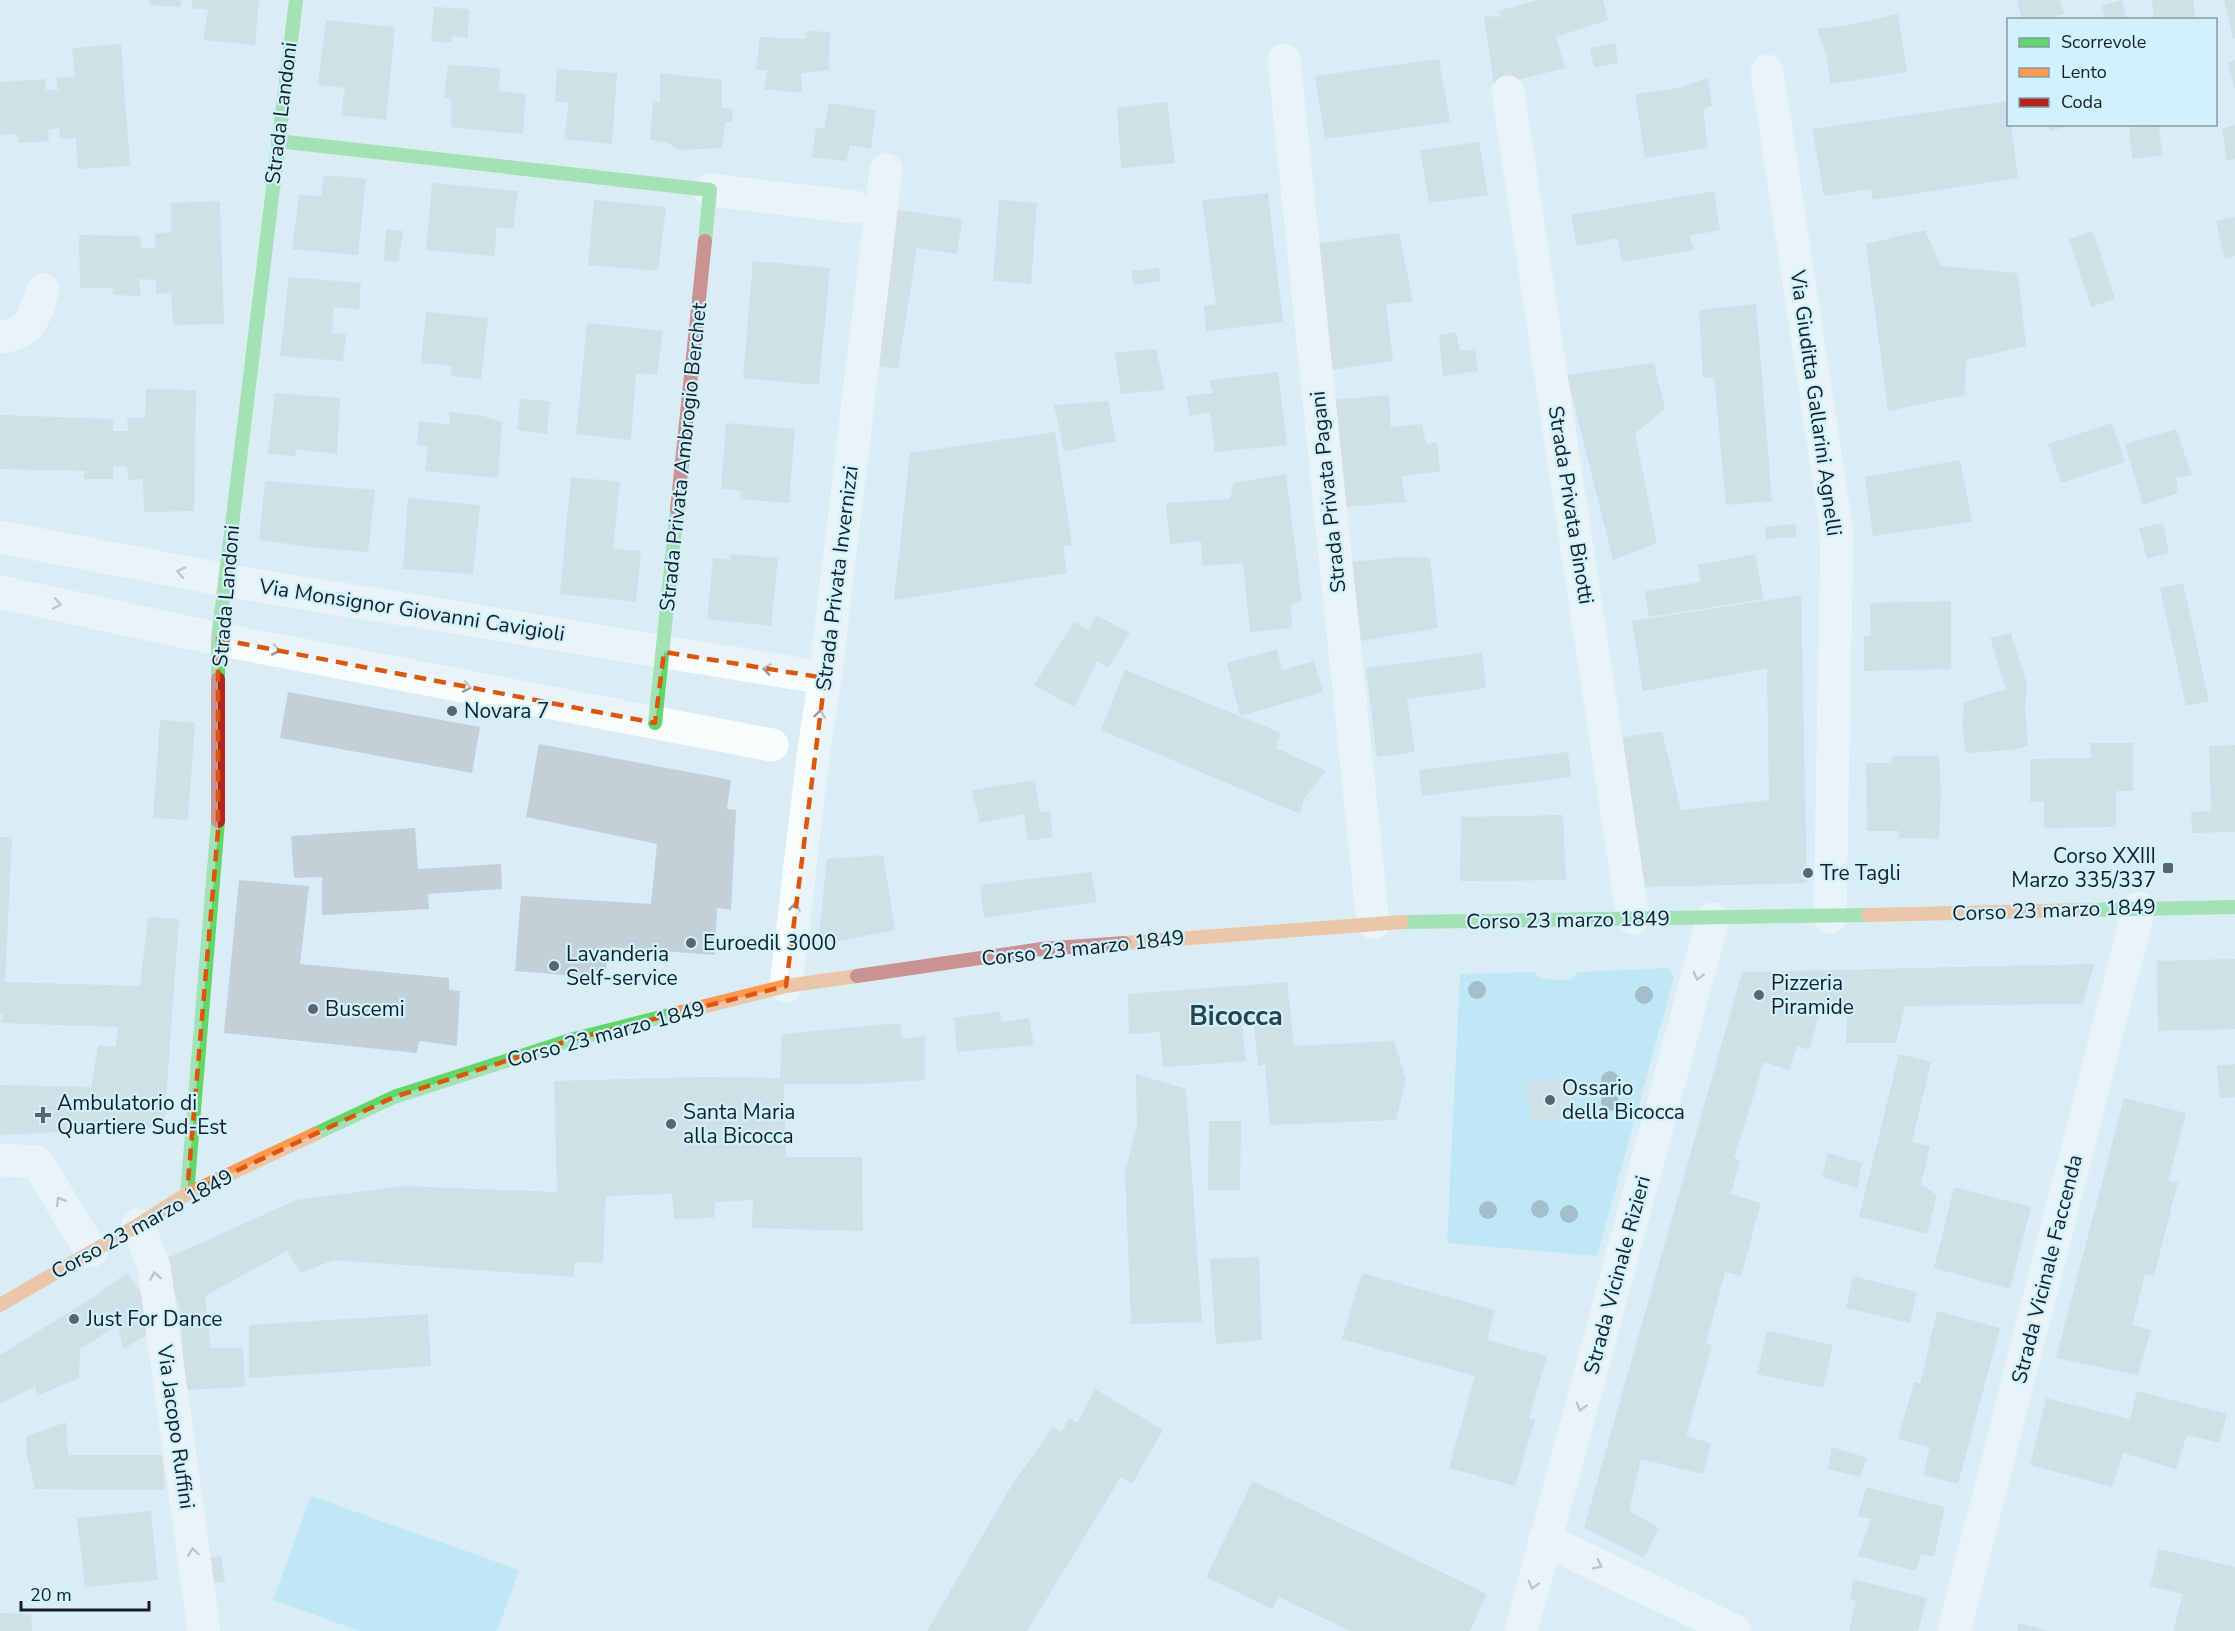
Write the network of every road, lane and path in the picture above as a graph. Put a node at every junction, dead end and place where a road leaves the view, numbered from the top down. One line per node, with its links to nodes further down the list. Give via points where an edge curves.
1 (296, 0): 5 (main road, Strada Landoni)
2 (1284, 60): 24 (street, Strada Privata Pagani)
3 (1767, 71): 21 (street, Via Giuditta Gallarini Agnelli, via 1837,533)
4 (1508, 92): 22 (street, Strada Privata Binotti)
5 (278, 141): 7 (main road); 12 (main road, Strada Landoni)
6 (886, 170): 16 (street, Strada Privata Invernizzi)
7 (710, 190): 8 (street); 15 (main road, Strada Privata Ambrogio Berchet)
8 (855, 207)
9 (43, 290): 10 (street, via 31,324 13,335)
10 (0, 337)
11 (0, 537): 12 (street, Via Monsignor Giovanni Cavigioli, one-way to 11)
12 (225, 580): 14 (main road, Strada Landoni); 15 (street, Via Monsignor Giovanni Cavigioli)
13 (0, 592): 14 (street, one-way to 14)
14 (218, 639): 17 (street, one-way to 17); 27 (main road, Strada Landoni, via 218,831)
15 (664, 652): 16 (street, Via Monsignor Giovanni Cavigioli, one-way to 15); 17 (main road, Strada Privata Ambrogio Berchet)
16 (825, 678): 25 (street, Strada Privata Invernizzi, one-way to 16)
17 (655, 723): 18 (street)
18 (772, 745)
19 (2235, 907): 20 (main road, Corso 23 marzo 1849)
20 (2139, 908): 21 (main road, Corso 23 marzo 1849); 35 (street, Strada Vicinale Faccenda)
21 (1830, 917): 23 (main road, Corso 23 marzo 1849)
22 (1633, 918): 23 (main road, Corso 23 marzo 1849); 24 (main road, Corso 23 marzo 1849)
23 (1713, 919): 31 (street, Strada Vicinale Rizieri, one-way to 31)
24 (1372, 923): 25 (main road, Corso 23 marzo 1849, via 1042,949)
25 (786, 986): 27 (main road, Corso 23 marzo 1849, via 574,1039 394,1097)
26 (0, 1160): 29 (street, one-way to 26, via 37,1161)
27 (187, 1194): 28 (main road, Corso 23 marzo 1849)
28 (138, 1225): 29 (main road, Corso 23 marzo 1849); 32 (street, Via Jacopo Ruffini, one-way to 28, via 154,1267)
29 (91, 1251): 30 (main road, Corso 23 marzo 1849)
30 (0, 1305)
31 (1545, 1539): 33 (street, Strada Vicinale Rizieri, one-way to 33); 34 (street, one-way to 34)
32 (204, 1631)
33 (1521, 1631)
34 (1735, 1631)
35 (1954, 1631)

